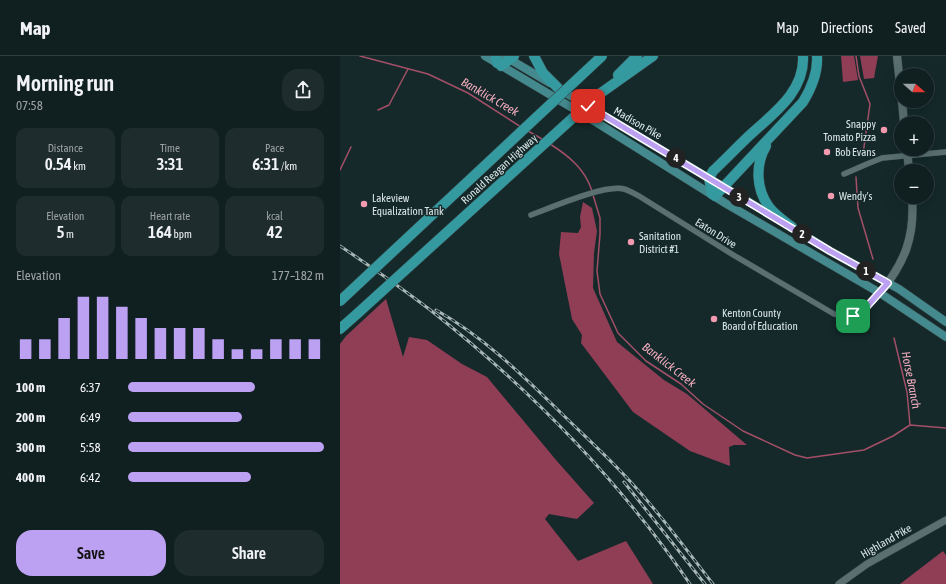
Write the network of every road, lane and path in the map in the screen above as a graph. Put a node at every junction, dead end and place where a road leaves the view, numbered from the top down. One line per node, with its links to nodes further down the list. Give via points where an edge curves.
1 (485, 56): 8 (main road, Madison Pike)
2 (534, 56): 11 (highway, via 543,73)
3 (602, 56): 25 (highway, Ronald Reagan Highway, bridge)
4 (653, 56): 9 (highway, Ronald Reagan Highway)
5 (803, 56): 17 (highway, via 802,71 792,93)
6 (817, 56): 12 (highway, via 816,71 808,94)
7 (897, 56): 10 (main road)
8 (504, 59): 11 (main road, Madison Pike); 19 (main road, Madison Pike)
9 (637, 60): 27 (highway, Ronald Reagan Highway, bridge)
10 (898, 68)
11 (558, 88): 17 (main road, Madison Pike)
12 (772, 136): 18 (highway); 22 (highway, via 759,164 759,184 768,206)
13 (934, 152): 14 (street)
14 (946, 152)
15 (894, 156): 16 (street)
16 (844, 174)
17 (709, 178): 18 (main road, Madison Pike); 19 (highway)
18 (723, 188): 19 (highway); 22 (main road, Madison Pike)
19 (714, 195): 24 (main road, Madison Pike)
20 (912, 204): 23 (main road, via 912,232 902,259)
21 (531, 215): 24 (street, Eaton Drive, via 575,198 610,189 624,189 834,314 850,317 857,315)
22 (792, 228): 23 (main road, Madison Pike)
23 (888, 283): 24 (main road); 26 (main road, Madison Pike)
24 (880, 293): 28 (main road, Madison Pike)
25 (340, 301)
26 (946, 322)
27 (340, 330)
28 (946, 337)
29 (946, 520): 30 (street, Highland Pike, via 867,564)
30 (839, 584)

